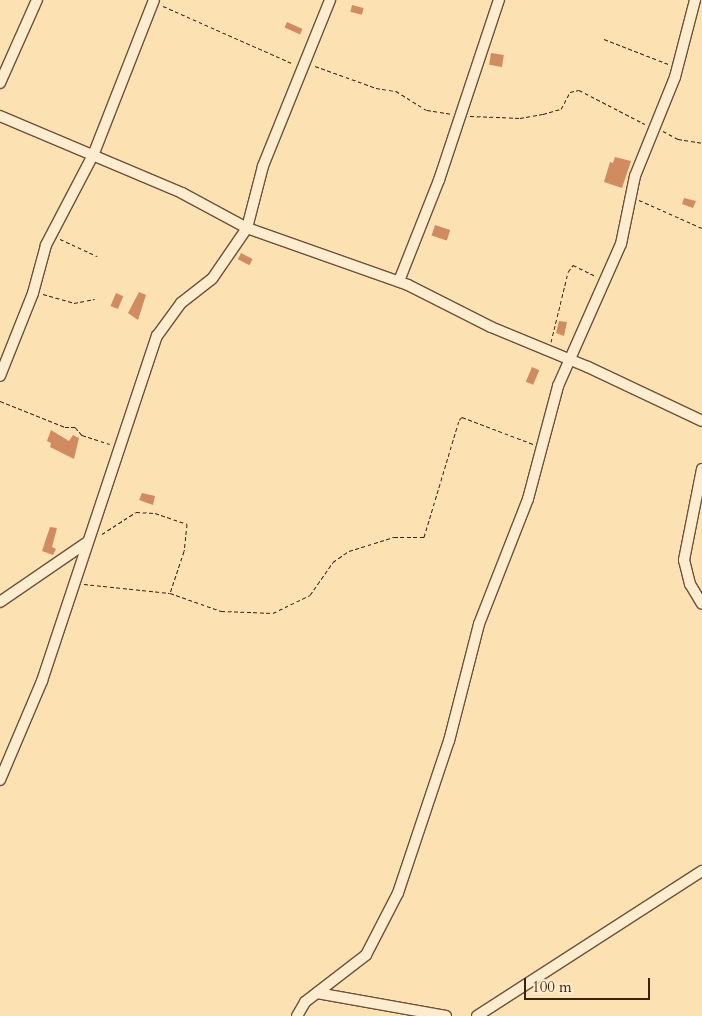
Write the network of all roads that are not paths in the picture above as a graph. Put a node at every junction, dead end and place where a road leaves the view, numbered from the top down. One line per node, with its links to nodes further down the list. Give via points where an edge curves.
1 (36, 0): 6 (street)
2 (330, 0): 9 (street, via 263,166)
3 (498, 0): 10 (street, via 439,180)
4 (695, 0): 11 (street, via 678,67 635,176 621,244)
5 (152, 1): 8 (street)
6 (0, 83)
7 (0, 116): 8 (street)
8 (94, 153): 9 (street, via 182,193); 12 (street, via 52,232 33,294)
9 (247, 228): 10 (street); 15 (street, via 212,279 181,303 157,336)
10 (398, 281): 11 (street)
11 (569, 360): 13 (street); 20 (street, via 558,386 528,499 479,624 449,741 398,893 366,956)
12 (0, 376)
13 (702, 421)
14 (702, 468): 17 (street, via 684,560 690,584)
15 (86, 543): 16 (street); 18 (street, via 42,681)
16 (0, 602)
17 (702, 604)
18 (0, 780)
19 (702, 871): 23 (street)
20 (317, 993): 21 (street, via 305,1002); 22 (street)
21 (297, 1016)
22 (446, 1016)
23 (477, 1016)

